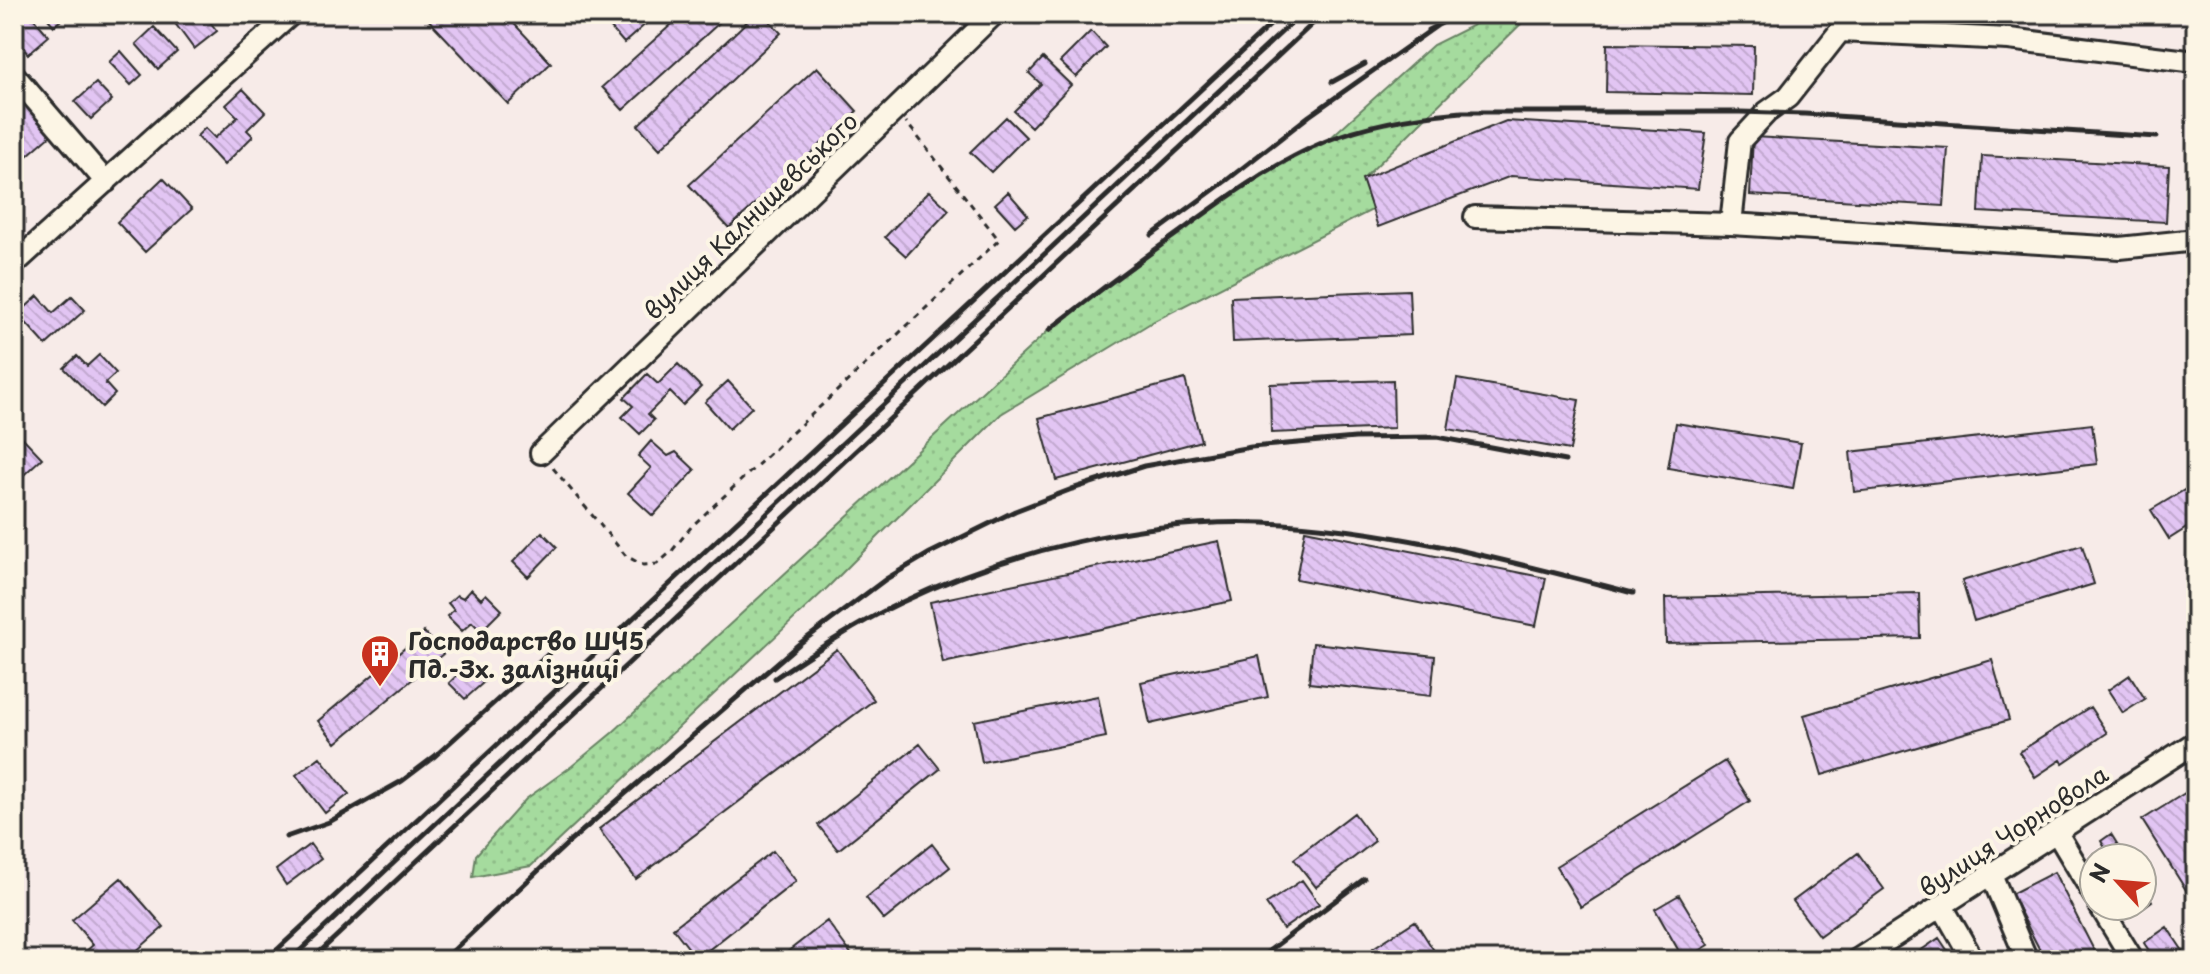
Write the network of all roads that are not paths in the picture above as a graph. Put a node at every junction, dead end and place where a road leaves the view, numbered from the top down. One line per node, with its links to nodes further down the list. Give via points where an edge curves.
1 (291, 14): 5 (street)
2 (994, 14): 10 (street, вулиця Калнишевського)
3 (2196, 62): 7 (street, via 2009,39 1840,31 1788,97 1740,141)
4 (14, 75): 5 (street)
5 (106, 182): 9 (street)
6 (1475, 217): 7 (street)
7 (1731, 224): 8 (street, via 2120,248)
8 (2196, 240)
9 (14, 264)
10 (541, 453)
11 (2196, 742): 12 (street, вулиця Чорновола)
12 (2057, 833): 13 (street); 14 (street, вулиця Чорновола)
13 (2078, 868)
14 (1991, 874): 15 (street, вулиця Чорновола); 19 (street)
15 (1942, 906): 17 (street, вулиця Чорновола); 18 (street)
16 (2110, 922): 20 (street)
17 (1857, 960)
18 (1973, 960)
19 (2027, 960)
20 (2133, 960)

